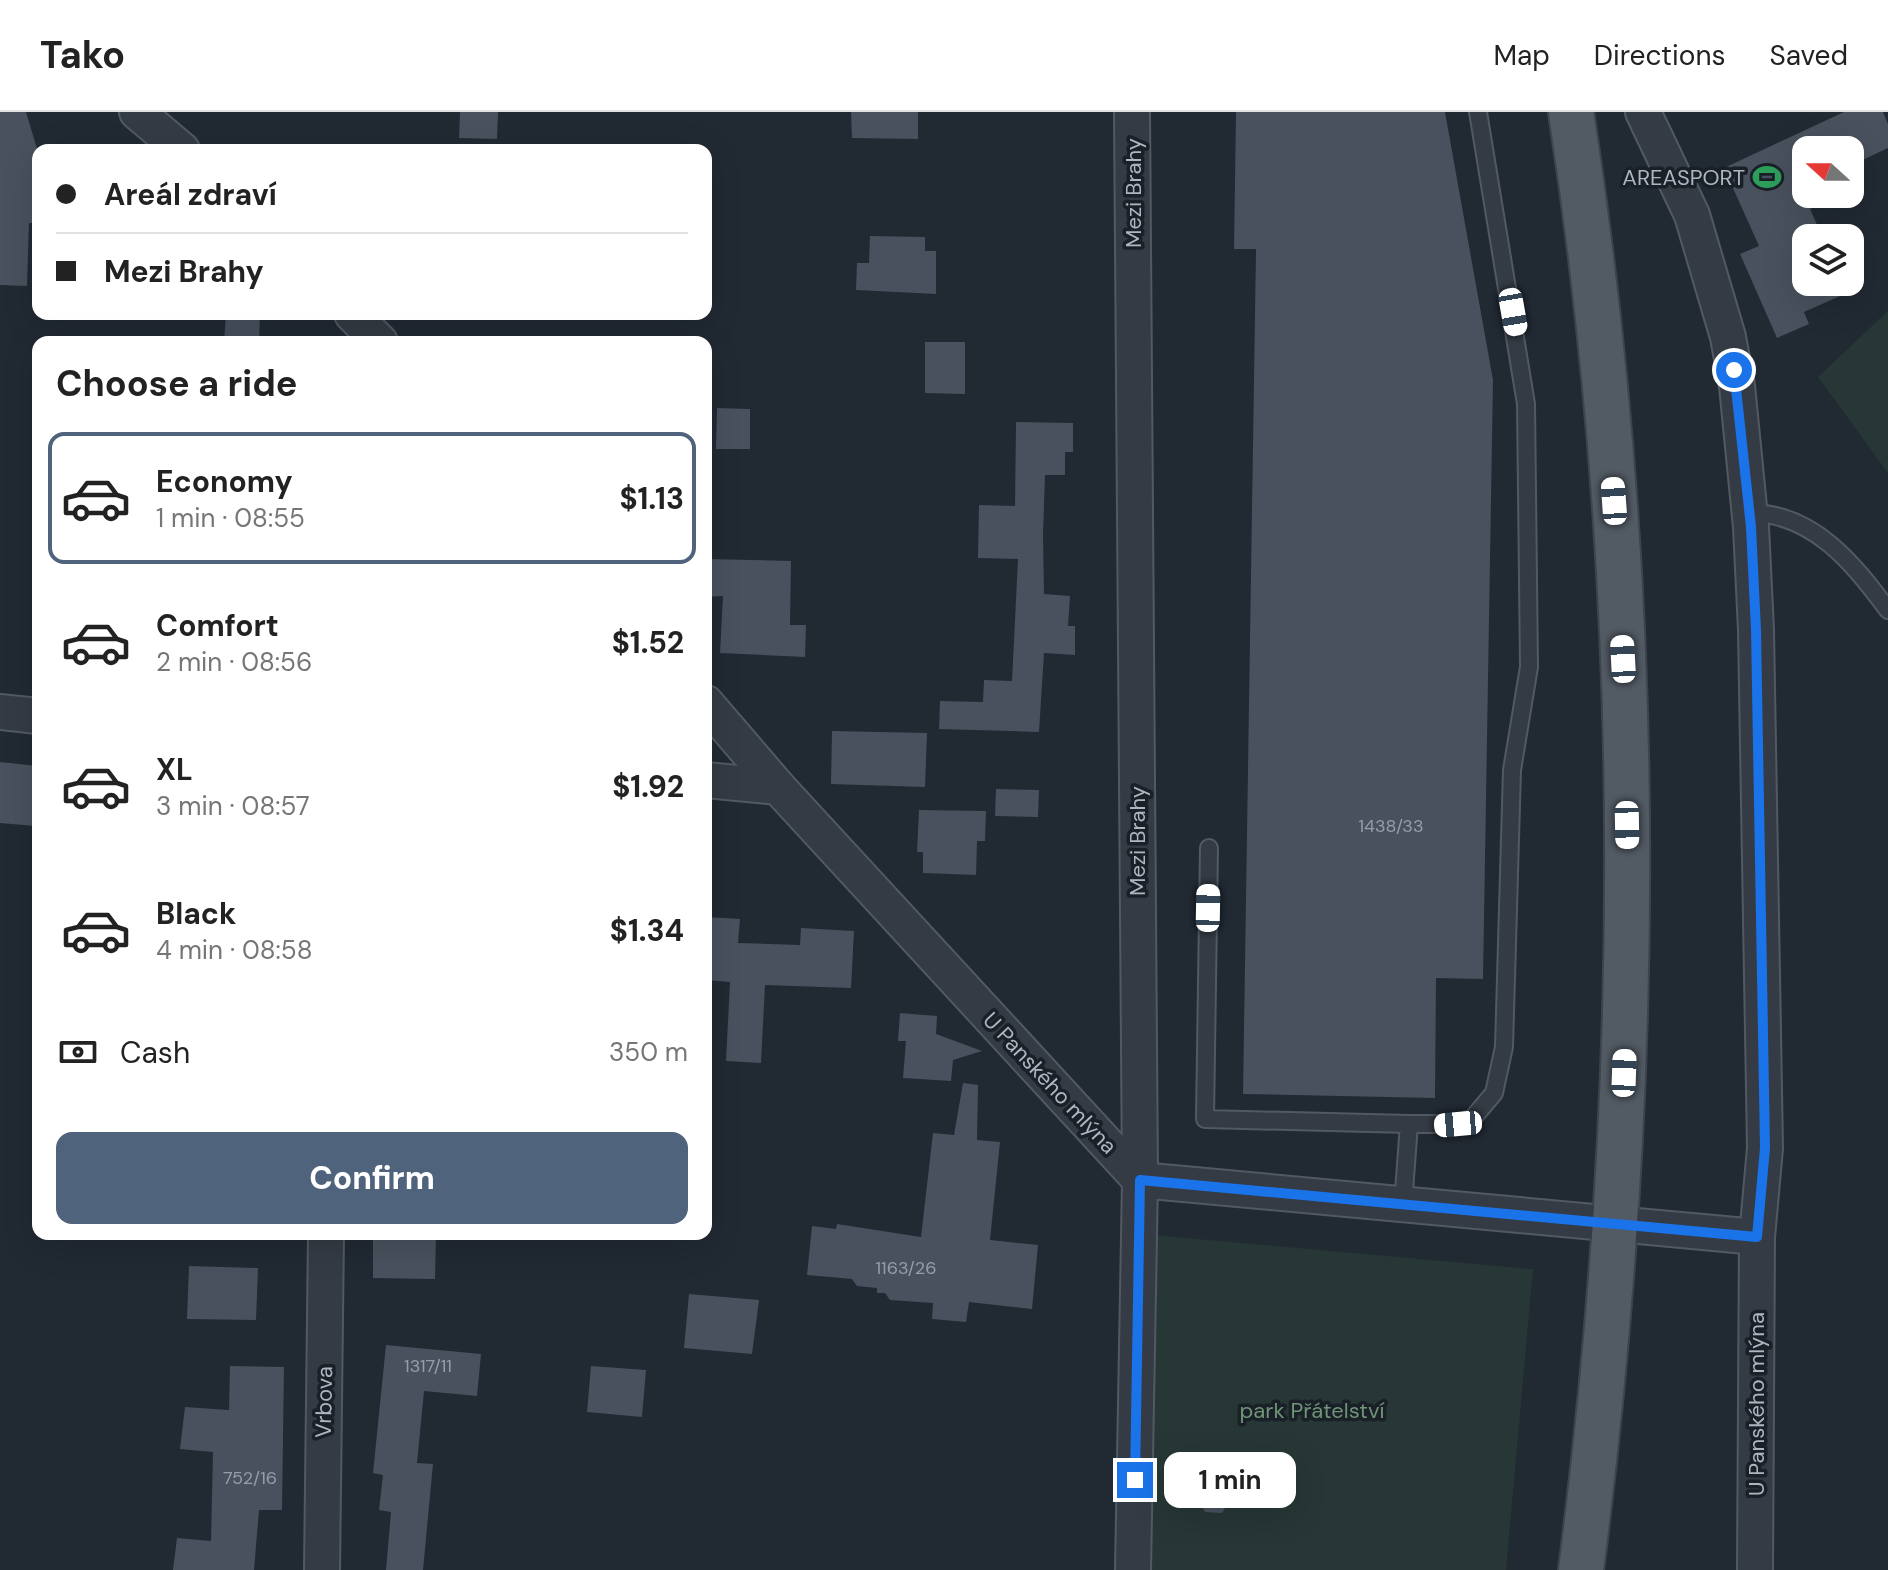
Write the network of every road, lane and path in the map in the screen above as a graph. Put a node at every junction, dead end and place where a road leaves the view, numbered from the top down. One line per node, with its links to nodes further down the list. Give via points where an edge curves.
1 (137, 112): 6 (street)
2 (1132, 112): 18 (street, Mezi Brahy)
3 (1478, 112): 17 (lane, via 1526,404 1529,667 1512,770 1504,1047 1494,1093 1473,1118 1458,1124)
4 (1571, 112): 20 (main road, via 1604,377 1624,688 1627,994)
5 (1643, 112): 9 (street, U Panského mlýna, via 1692,215 1722,312 1737,386)
6 (175, 144)
7 (358, 320): 8 (street)
8 (374, 336)
9 (1750, 513): 10 (lane, via 1780,515 1819,536 1851,562); 21 (street, U Panského mlýna, via 1765,1148)
10 (1888, 610)
11 (712, 710): 15 (street, U Panského mlýna)
12 (0, 712): 13 (street)
13 (32, 715)
14 (712, 781): 15 (street)
15 (778, 787): 18 (street, U Panského mlýna)
16 (1209, 848): 17 (lane, via 1205,1119)
17 (1409, 1124): 19 (lane)
18 (1140, 1180): 19 (street); 24 (street, Mezi Brahy)
19 (1403, 1205): 20 (street)
20 (1615, 1226): 21 (street); 25 (main road, via 1605,1373)
21 (1757, 1237): 26 (street, U Panského mlýna)
22 (326, 1240): 23 (street, Vrbova)
23 (322, 1570)
24 (1133, 1570)
25 (1581, 1570)
26 (1755, 1570)

